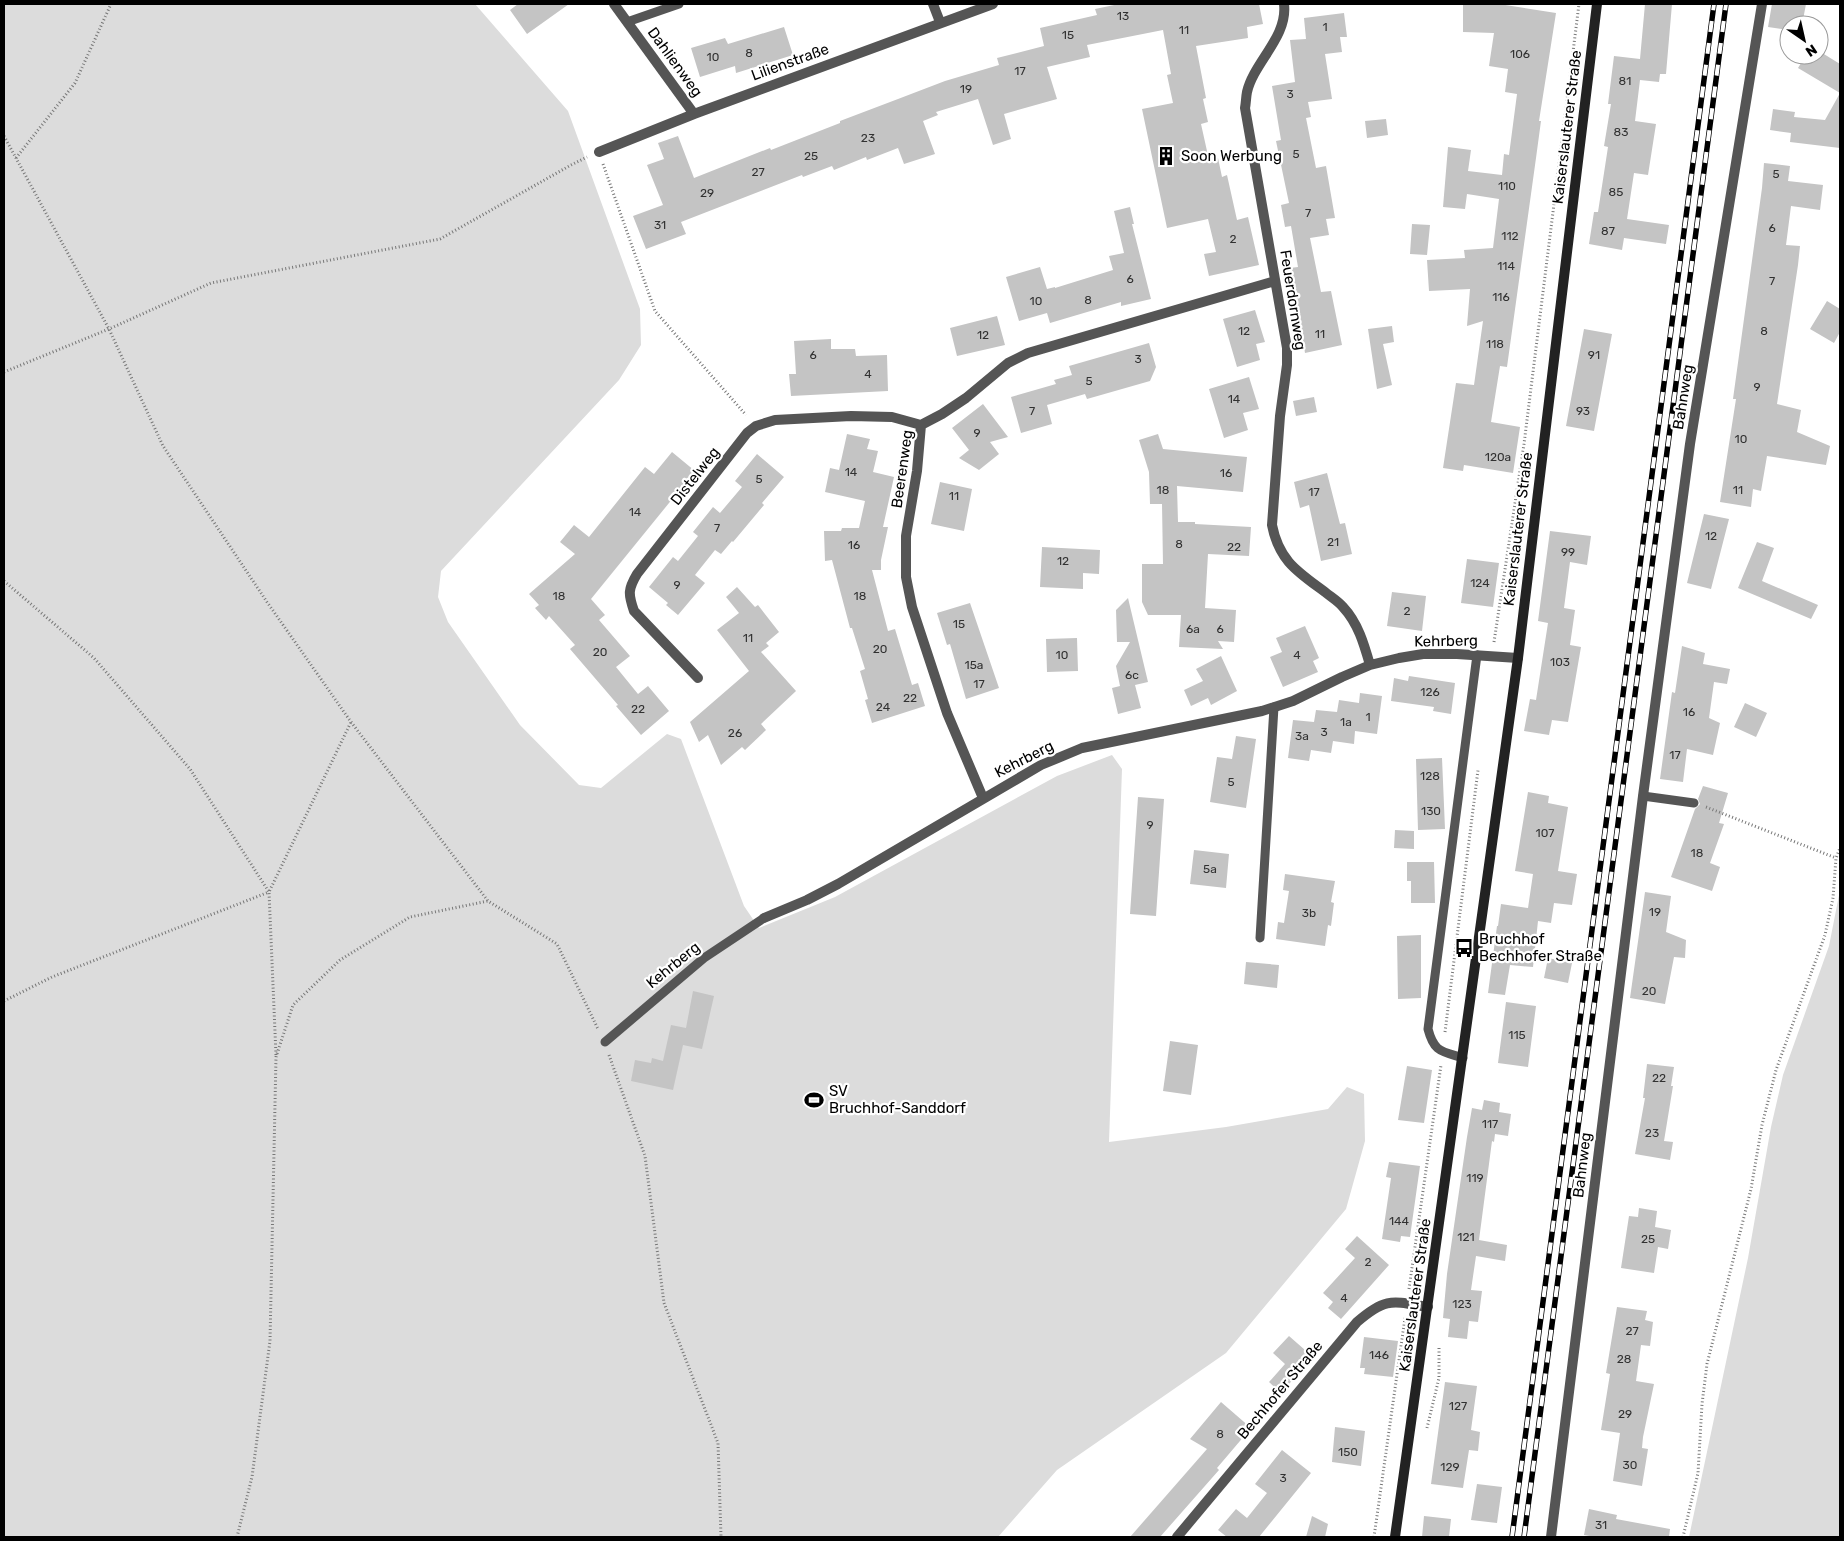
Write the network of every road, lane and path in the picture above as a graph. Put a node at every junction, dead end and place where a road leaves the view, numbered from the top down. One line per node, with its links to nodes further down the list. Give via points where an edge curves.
1 (111, 4): 15 (path, via 75,82)
2 (614, 4): 10 (street, Dahlienweg)
3 (679, 4): 10 (lane)
4 (933, 4): 11 (street)
5 (993, 4): 11 (street, Lilienstraße)
6 (1284, 4): 16 (street, Feuerdornweg, via 1282,27 1247,91 1245,108)
7 (1579, 4): 23 (path, via 1524,444)
8 (1597, 4): 24 (main road, Kaiserslauterer Straße)
9 (1762, 4): 30 (street, Bahnweg, via 1690,444)
10 (627, 22): 12 (street, Dahlienweg)
11 (940, 22): 12 (street, Lilienstraße)
12 (694, 114): 14 (street, Lilienstraße)
13 (4, 136): 15 (path)
14 (599, 152): 17 (path, via 570,165 440,239 211,283); 20 (path, via 655,311)
15 (16, 158): 17 (path)
16 (1275, 281): 19 (street, Beerenweg, via 1028,352 1008,363 966,398); 25 (street, Feuerdornweg, via 1287,348 1274,482 1272,526 1275,542 1300,573 1342,605 1354,621)
17 (108, 329): 18 (path); 28 (path, via 163,446)
18 (4, 372)
19 (922, 425): 20 (street, via 892,417 852,416 775,420); 31 (street, Beerenweg, via 906,536 906,578 912,606 948,713)
20 (756, 426): 26 (street, Distelweg, via 747,433 630,586 634,610)
21 (4, 581): 35 (path, via 94,658 190,768)
22 (1477, 656): 23 (street, Kehrberg); 25 (street, Kehrberg, via 1423,654); 41 (lane, via 1428,1029 1432,1044)
23 (1492, 656): 24 (street, Kehrberg)
24 (1518, 658): 43 (main road, Kaiserslauterer Straße)
25 (1370, 665): 27 (street, Kehrberg)
26 (698, 678)
27 (1274, 707): 31 (street, Kehrberg, via 1082,748 1041,765); 38 (lane)
28 (351, 722): 35 (path); 36 (path)
29 (1479, 765): 41 (path)
30 (1643, 796): 32 (lane); 51 (street, Bahnweg)
31 (983, 798): 37 (street, Kehrberg, via 838,884)
32 (1694, 803): 34 (path)
33 (1840, 848): 34 (path)
34 (1836, 858): 52 (path, via 1833,898 1825,935 1776,1070 1751,1189 1707,1364 1698,1474)
35 (269, 892): 39 (path, via 52,977); 42 (path)
36 (488, 900): 40 (path, via 557,944); 42 (path, via 410,917 340,960 293,1005)
37 (764, 918): 40 (lane, Kehrberg, via 704,958)
38 (1260, 938)
39 (4, 1000)
40 (605, 1042): 47 (path, via 645,1156 664,1303 718,1443)
41 (1443, 1051): 43 (lane); 44 (path)
42 (276, 1057): 46 (path, via 270,1341 252,1477)
43 (1463, 1058): 45 (main road, Kaiserslauterer Straße)
44 (1407, 1304): 45 (street, Bechhofer Straße); 48 (street, Bechhofer Straße, via 1383,1303 1357,1322); 49 (path)
45 (1428, 1307): 50 (main road, Kaiserslauterer Straße)
46 (237, 1537)
47 (721, 1537)
48 (1177, 1537)
49 (1374, 1537)
50 (1395, 1537)
51 (1551, 1537)
52 (1684, 1537)

